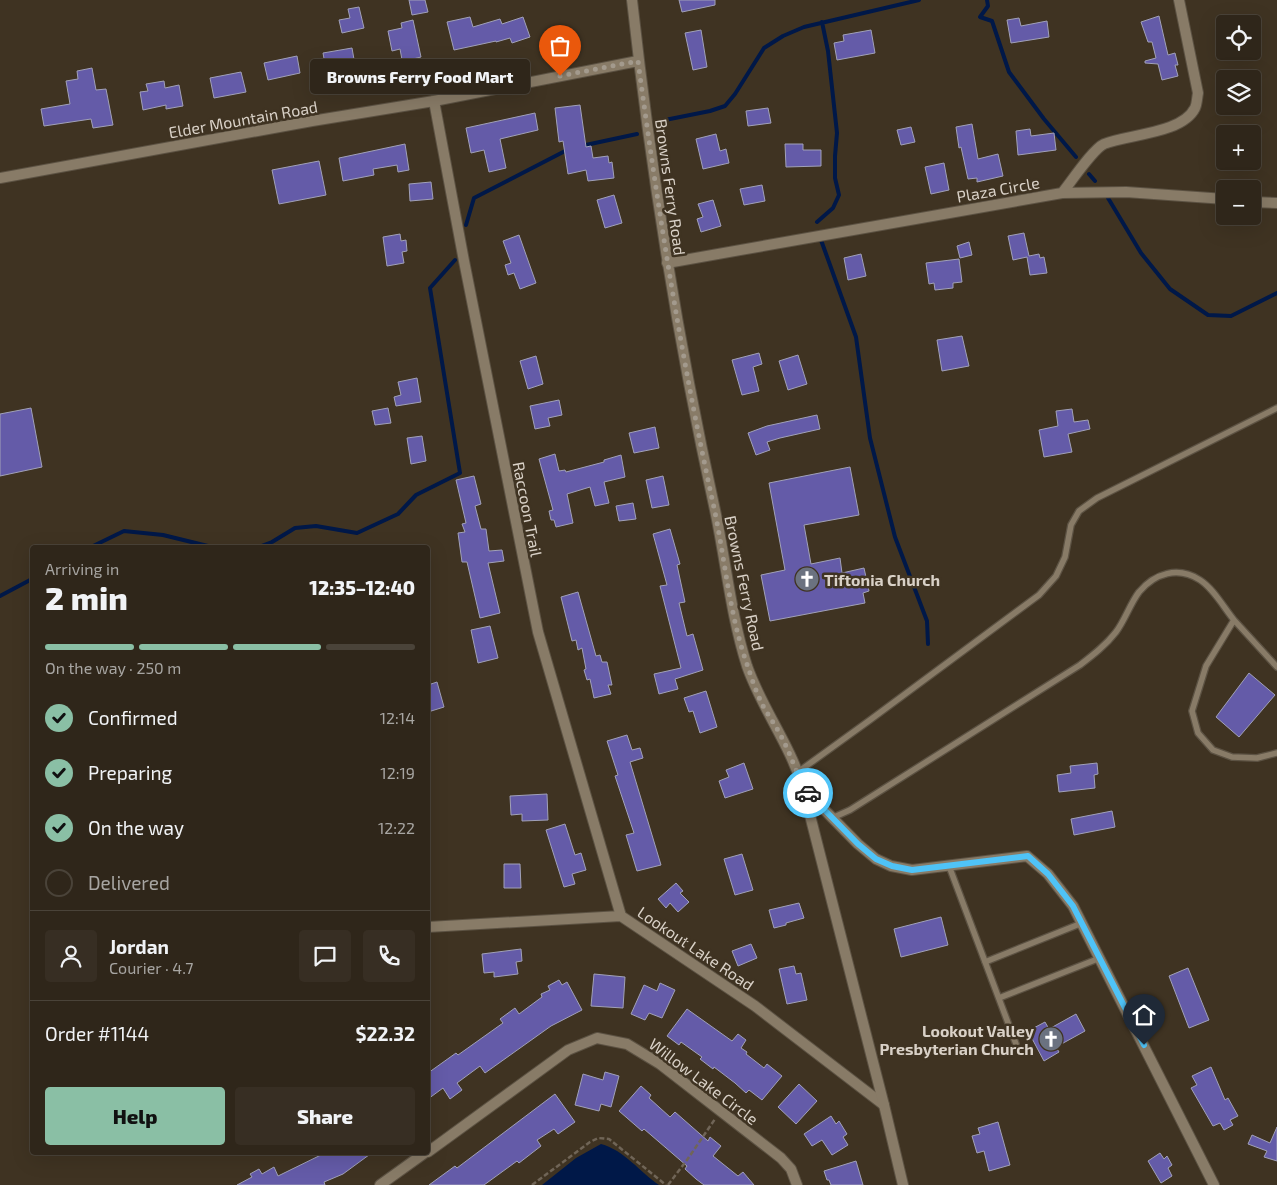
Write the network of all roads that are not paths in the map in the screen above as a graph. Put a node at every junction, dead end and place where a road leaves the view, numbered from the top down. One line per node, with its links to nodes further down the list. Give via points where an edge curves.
1 (632, 0): 3 (street, Browns Ferry Road)
2 (1179, 0): 6 (street, Plaza Circle, via 1198,93 1195,109 1183,121 1160,131 1102,144)
3 (638, 61): 4 (street, Elder Mountain Road); 10 (street, Browns Ferry Road)
4 (434, 101): 5 (street, Elder Mountain Road); 19 (street, Raccoon Trail, via 538,632)
5 (0, 178)
6 (1062, 193): 7 (street, via 1126,192); 10 (street, Plaza Circle)
7 (1216, 199)
8 (1261, 202): 9 (street)
9 (1277, 203)
10 (667, 263): 15 (street, Browns Ferry Road, via 735,620 747,666 763,705)
11 (1277, 408): 15 (lane, via 1105,494 1079,511 1071,524 1065,557 1056,576 1039,595)
12 (1234, 620): 13 (lane); 14 (lane, via 1206,666 1192,711 1198,733 1213,750 1232,757 1257,758); 17 (lane, via 1200,580 1176,572 1162,574 1147,583 1138,594 1106,645 1080,665 850,810)
13 (1277, 667)
14 (1277, 753)
15 (798, 772): 16 (street, Browns Ferry Road)
16 (803, 788): 17 (street); 26 (street, Browns Ferry Road)
17 (832, 818): 18 (street, via 876,859 892,866 912,870)
18 (949, 866): 20 (street, via 1028,856 1048,874); 23 (lane)
19 (621, 916): 21 (street, Lookout Lake Road); 26 (street, Lookout Lake Road, via 755,1006)
20 (1082, 923): 22 (street); 23 (lane)
21 (430, 927)
22 (1100, 958): 24 (lane); 32 (street)
23 (985, 962): 24 (lane)
24 (999, 998): 25 (lane)
25 (1016, 1044)
26 (884, 1104): 31 (street, Browns Ferry Road)
27 (430, 1150): 30 (street, Willow Lake Circle, via 568,1050 597,1038 627,1044 660,1064 781,1158 791,1169)
28 (423, 1155): 29 (street, Willow Lake Circle)
29 (380, 1185)
30 (797, 1185)
31 (903, 1185)
32 (1214, 1185)

